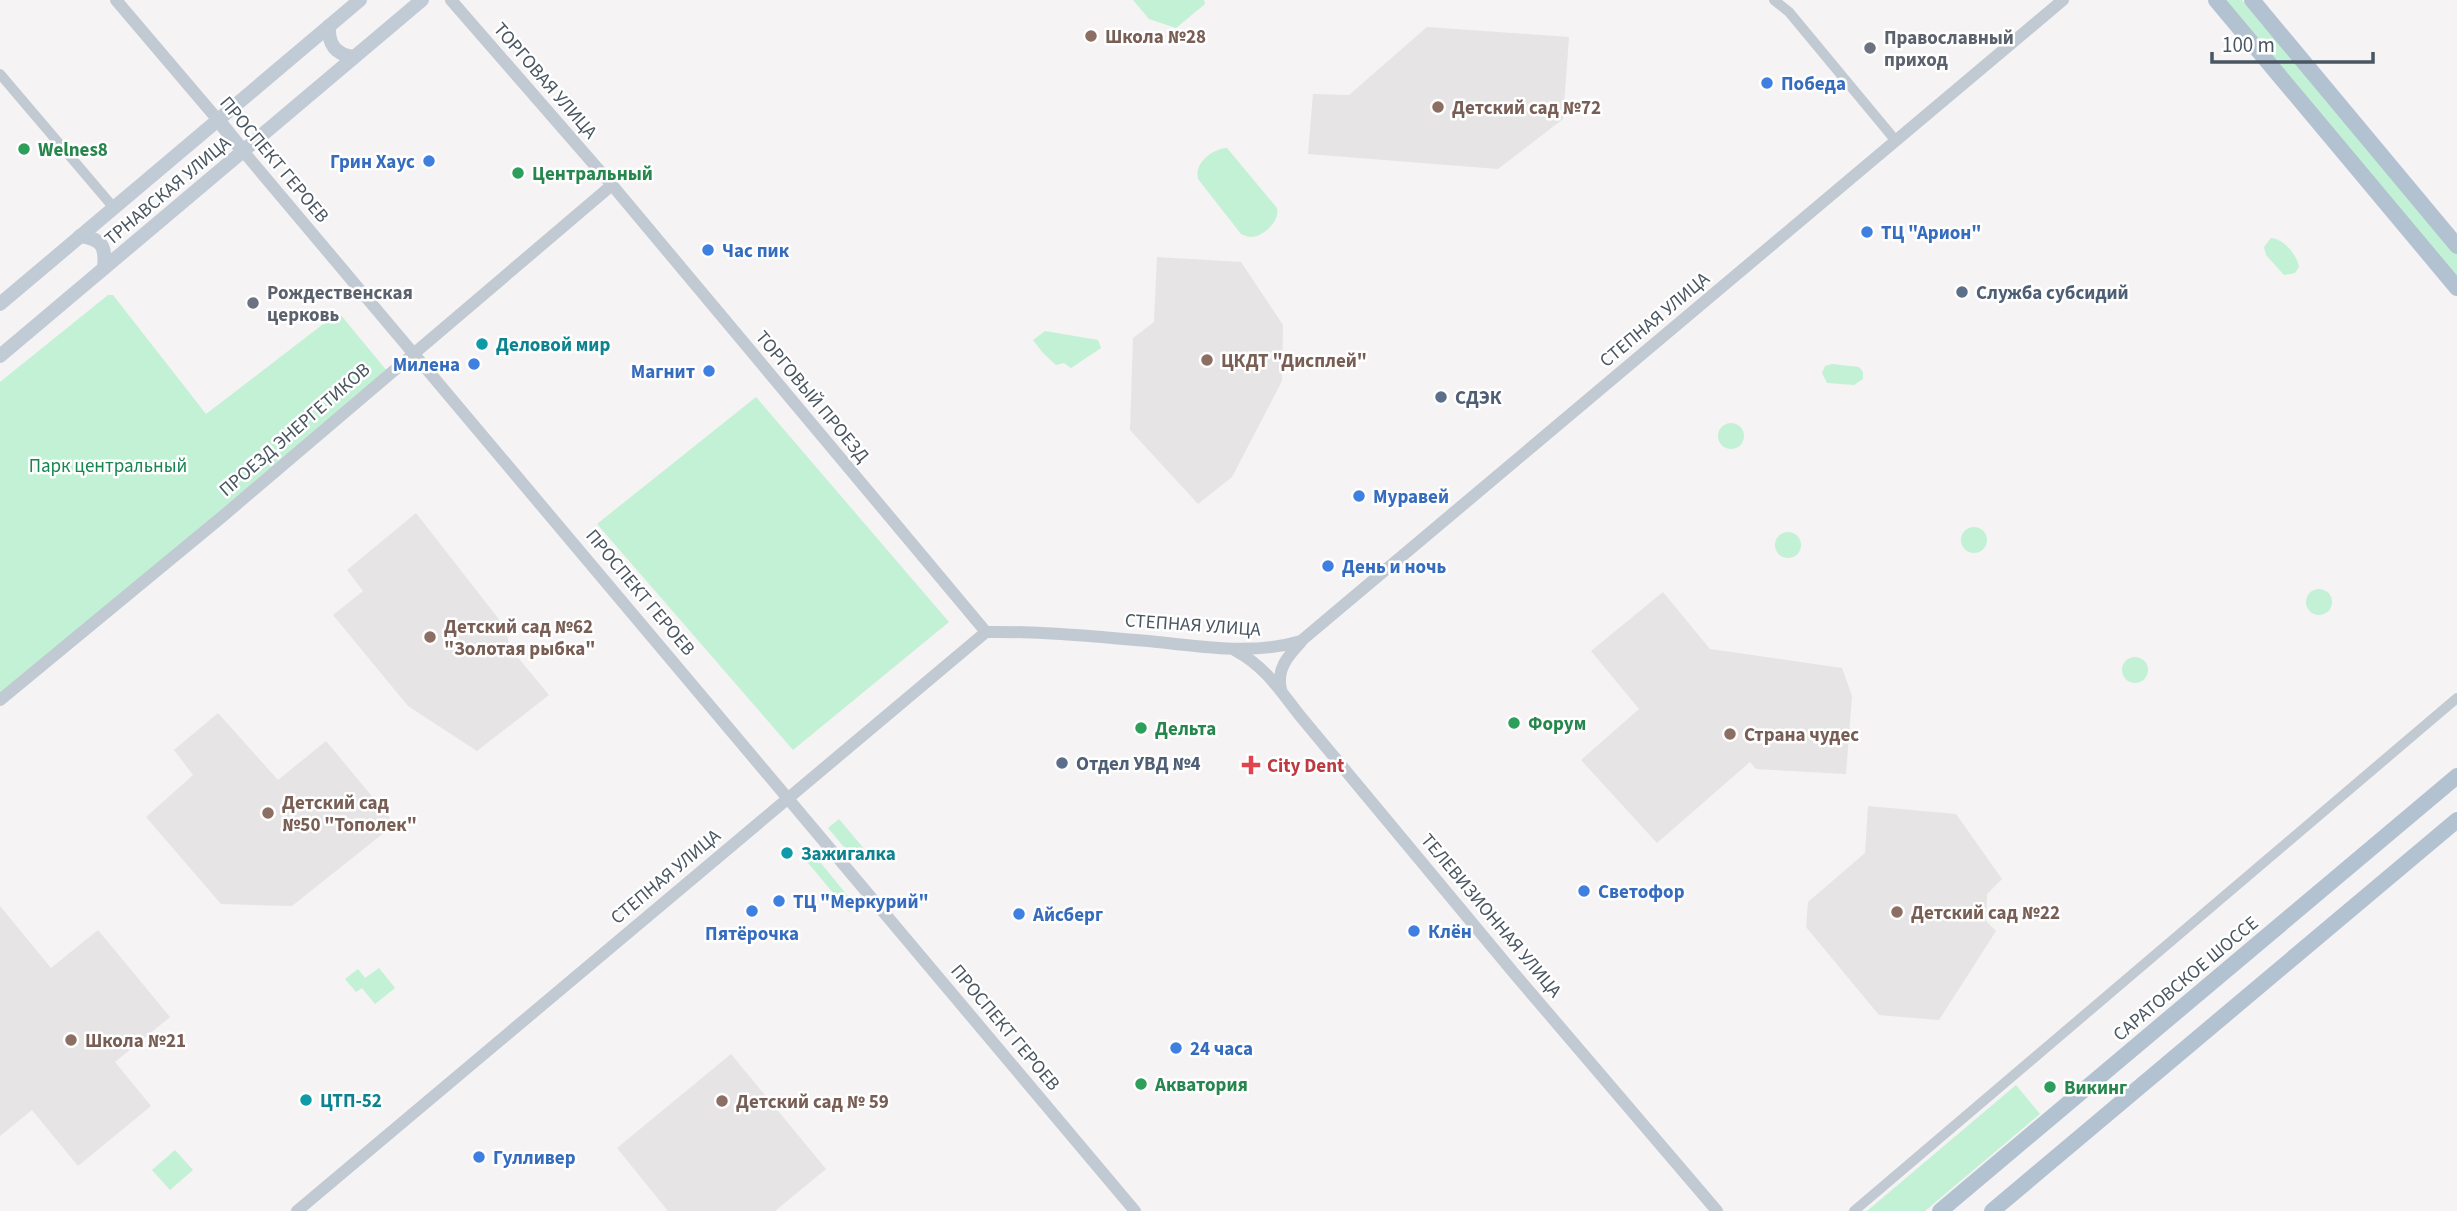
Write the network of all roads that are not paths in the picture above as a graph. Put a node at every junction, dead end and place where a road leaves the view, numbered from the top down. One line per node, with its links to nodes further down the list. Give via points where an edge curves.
1 (116, 0): 12 (street, ПРОСПЕКТ ГЕРОЕВ)
2 (360, 0): 9 (main road, ТРНАВСКАЯ УЛИЦА)
3 (422, 0): 10 (main road, ТРНАВСКАЯ УЛИЦА)
4 (451, 0): 15 (street, ТОРГОВАЯ УЛИЦА)
5 (1774, 0): 13 (street)
6 (2063, 0): 13 (street, СТЕПНАЯ УЛИЦА)
7 (2216, 0): 20 (main road)
8 (2252, 0): 18 (main road)
9 (330, 26): 10 (main road, via 334,48); 12 (main road, ТРНАВСКАЯ УЛИЦА)
10 (353, 57): 14 (main road, ТРНАВСКАЯ УЛИЦА)
11 (0, 74): 16 (street)
12 (218, 120): 14 (main road, ПРОСПЕКТ ГЕРОЕВ); 16 (main road, ТРНАВСКАЯ УЛИЦА)
13 (1896, 141): 25 (street, СТЕПНАЯ УЛИЦА)
14 (243, 151): 19 (main road, ТРНАВСКАЯ УЛИЦА); 22 (street, ПРОСПЕКТ ГЕРОЕВ)
15 (612, 185): 22 (street, ПРОЕЗД ЭНЕРГЕТИКОВ); 24 (street, ТОРГОВЫЙ ПРОЕЗД)
16 (114, 208): 17 (main road, ТРНАВСКАЯ УЛИЦА)
17 (80, 236): 19 (main road, via 91,237 102,246); 21 (main road, ТРНАВСКАЯ УЛИЦА)
18 (2457, 246)
19 (104, 268): 23 (main road, ТРНАВСКАЯ УЛИЦА)
20 (2457, 288)
21 (0, 304)
22 (413, 353): 29 (street, ПРОЕЗД ЭНЕРГЕТИКОВ); 31 (street, ПРОСПЕКТ ГЕРОЕВ)
23 (0, 356)
24 (986, 632): 26 (street, СТЕПНАЯ УЛИЦА, via 1023,631); 31 (street, СТЕПНАЯ УЛИЦА)
25 (1301, 641): 26 (street, СТЕПНАЯ УЛИЦА, via 1269,649); 27 (street, via 1282,667)
26 (1233, 650): 27 (street, ТЕЛЕВИЗИОННАЯ УЛИЦА, via 1260,666)
27 (1281, 692): 35 (street, ТЕЛЕВИЗИОННАЯ УЛИЦА)
28 (2457, 698): 36 (street)
29 (0, 700)
30 (2457, 776): 37 (main road, САРАТОВСКОЕ ШОССЕ)
31 (789, 798): 33 (street, СТЕПНАЯ УЛИЦА); 34 (street, ПРОСПЕКТ ГЕРОЕВ)
32 (2457, 820): 38 (main road)
33 (296, 1211)
34 (1135, 1211)
35 (1717, 1211)
36 (1854, 1211)
37 (1940, 1211)
38 (1992, 1211)

